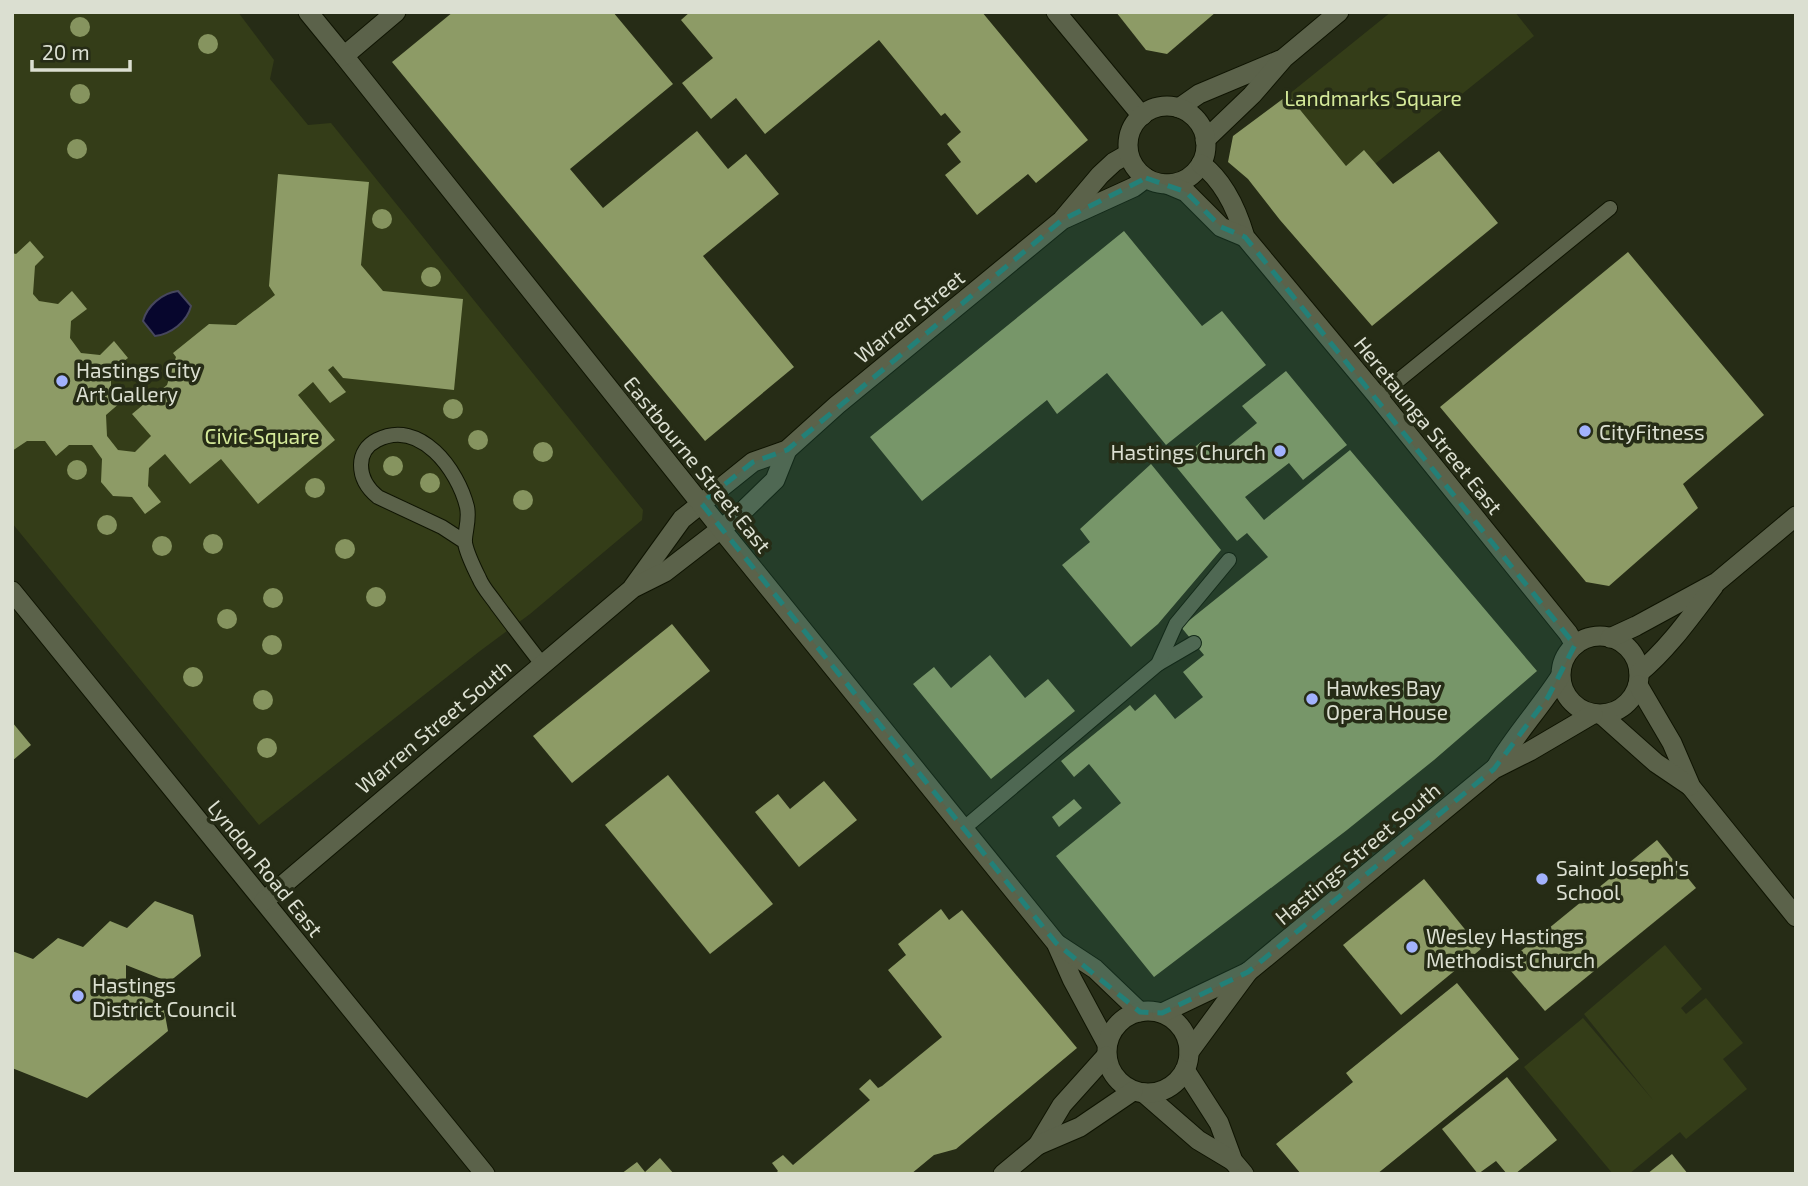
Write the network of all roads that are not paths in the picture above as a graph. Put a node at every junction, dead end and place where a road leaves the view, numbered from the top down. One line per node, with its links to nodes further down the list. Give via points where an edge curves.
1 (308, 12): 5 (street, Eastbourne Street East)
2 (396, 12): 5 (street)
3 (1056, 12): 8 (street)
4 (1339, 12): 6 (street)
5 (344, 56): 19 (street, Eastbourne Street East)
6 (1284, 58): 7 (street, via 1199,94); 9 (street)
7 (1179, 108): 8 (street, via 1155,107); 9 (street, via 1192,115)
8 (1142, 116): 10 (street, via 1132,128)
9 (1205, 139): 11 (street)
10 (1128, 154): 12 (street, via 1134,168); 15 (street, Warren Street, via 1100,175)
11 (1200, 164): 13 (street, via 1192,175); 16 (street, Heretaunga Street East, via 1214,173 1238,213)
12 (1146, 178): 13 (street); 15 (street, Warren Street)
13 (1167, 184): 16 (street, Heretaunga Street East, via 1186,192 1221,227)
14 (1610, 208): 17 (lane)
15 (1062, 220): 18 (street, Warren Street)
16 (1244, 237): 17 (street, Heretaunga Street East)
17 (1378, 397): 29 (street, Heretaunga Street East)
18 (787, 450): 19 (street, Warren Street, via 753,462); 21 (street, Warren Street, via 775,480)
19 (701, 503): 21 (street, Eastbourne Street East); 25 (street, Warren Street, via 682,519)
20 (1796, 516): 24 (street)
21 (720, 529): 25 (street, Warren Street, via 665,572); 37 (street, Eastbourne Street East)
22 (465, 542): 22 (lane, via 370,490 360,463 369,445 385,437 406,435 436,452 467,507); 30 (lane, via 480,580)
23 (1229, 560): 31 (lane, via 1176,624)
24 (1717, 582): 27 (street); 33 (street)
25 (633, 588): 30 (street, Warren Street South)
26 (12, 591): 38 (street, Lyndon Road East)
27 (1610, 638): 29 (street, via 1598,636); 33 (street, via 1630,651)
28 (1194, 643): 31 (lane)
29 (1575, 645): 32 (street)
30 (542, 664): 38 (street, Warren Street South)
31 (1158, 664): 37 (lane)
32 (1560, 677): 34 (street, via 1571,703); 35 (street, Hastings Street South)
33 (1639, 679): 34 (street, via 1627,704); 36 (street)
34 (1598, 715): 35 (street, Hastings Street South); 36 (street)
35 (1494, 769): 41 (street, Hastings Street South)
36 (1691, 787): 39 (street)
37 (963, 829): 40 (street, Eastbourne Street East)
38 (264, 901): 49 (street, Lyndon Road East)
39 (1796, 917)
40 (1056, 943): 42 (street, Eastbourne Street East, via 1095,970); 44 (street, Eastbourne Street East)
41 (1248, 972): 43 (street, Hastings Street South); 45 (street, Hastings Street South)
42 (1140, 1012): 43 (street); 44 (street, via 1113,1030)
43 (1162, 1013): 45 (street, via 1178,1025 1188,1042)
44 (1107, 1050): 46 (street, via 1111,1071 1120,1083); 47 (street, via 1062,1105)
45 (1187, 1061): 46 (street, via 1174,1084 1165,1090); 48 (street)
46 (1138, 1092): 47 (street, via 1080,1127); 48 (street)
47 (1038, 1145): 50 (street)
48 (1238, 1167)
49 (485, 1174)
50 (1003, 1174)

